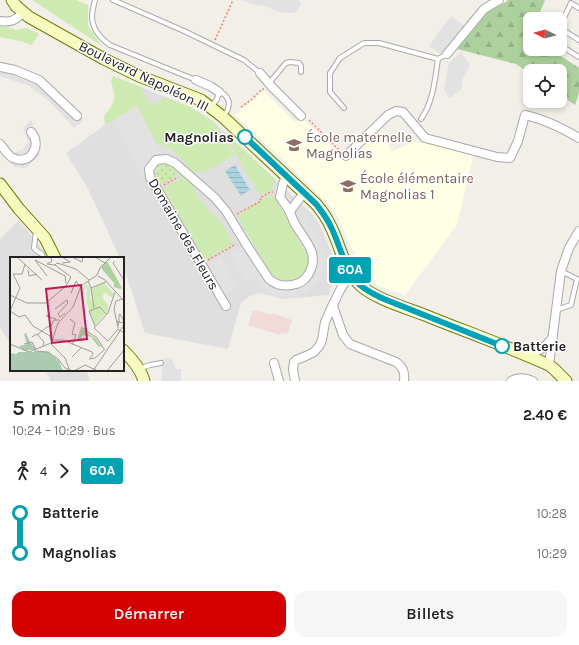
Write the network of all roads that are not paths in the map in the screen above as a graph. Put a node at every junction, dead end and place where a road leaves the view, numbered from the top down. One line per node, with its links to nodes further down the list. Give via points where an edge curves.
1 (12, 0): 7 (main road, Boulevard Napoléon III)
2 (95, 0): 19 (lane, via 92,16 94,26 104,41)
3 (113, 0): 18 (lane, via 244,60)
4 (499, 0): 13 (street, via 484,9)
5 (571, 2): 6 (lane); 8 (lane)
6 (579, 8)
7 (23, 12): 9 (street, via 16,20); 22 (main road, Boulevard Napoléon III, via 104,59 139,76 201,100)
8 (567, 12)
9 (0, 21)
10 (567, 32): 11 (lane)
11 (579, 40)
12 (567, 49): 14 (lane)
13 (446, 54): 15 (lane)
14 (579, 57)
15 (438, 59): 23 (lane, via 379,43 364,43 340,58 330,73 330,92); 27 (lane, via 433,89 426,112)
16 (0, 67): 24 (street, via 39,80)
17 (301, 72): 20 (lane, via 299,63 286,63)
18 (260, 73): 20 (street)
19 (196, 80): 21 (street)
20 (270, 85): 25 (street)
21 (219, 92): 22 (lane); 26 (lane, via 228,99 228,108)
22 (211, 107): 26 (main road, Boulevard Napoléon III)
23 (344, 108)
24 (77, 116)
25 (302, 116)
26 (223, 117): 32 (main road, Boulevard Napoléon III)
27 (421, 119)
28 (32, 132): 30 (street, via 36,144 32,154 24,160 12,158)
29 (579, 138): 31 (street, via 535,117 525,115 510,158 497,157 425,138 403,112 396,111 388,115)
30 (0, 144)
31 (346, 156)
32 (286, 176): 34 (main road, Boulevard Napoléon III); 35 (street, Domaine des Fleurs, via 280,197)
33 (0, 184): 36 (main road)
34 (304, 193): 35 (street); 41 (main road, Boulevard Napoléon III, via 326,216)
35 (290, 211): 43 (street, Domaine des Fleurs, via 312,251 313,261 305,279 298,284 281,286 269,280 226,211 186,172 166,159 156,160 149,169 150,177)
36 (36, 229): 38 (lane, via 34,248); 39 (main road, via 45,238)
37 (579, 232): 40 (street, via 567,252)
38 (43, 257)
39 (54, 257)
40 (561, 271): 44 (street); 44 (lane, via 577,279 571,305)
41 (352, 275): 42 (street, via 346,280); 47 (main road, Boulevard Napoléon III, via 359,284 375,295)
42 (334, 303): 55 (street, via 325,322 320,345 314,352 294,362 292,369); 56 (street, via 343,335 350,344 396,362 401,366)
43 (226, 306)
44 (556, 310): 45 (street)
45 (552, 337): 47 (street, via 541,350); 50 (street)
46 (124, 351): 51 (main road)
47 (524, 355): 50 (main road, Boulevard Napoléon III)
48 (161, 363): 51 (lane)
49 (274, 363): 54 (street)
50 (549, 365): 52 (main road, Boulevard Napoléon III)
51 (139, 369): 53 (main road)
52 (561, 380)
53 (144, 381)
54 (279, 381)
55 (295, 381)
56 (404, 381)
57 (511, 381): 58 (street, via 519,378)
58 (533, 381)

